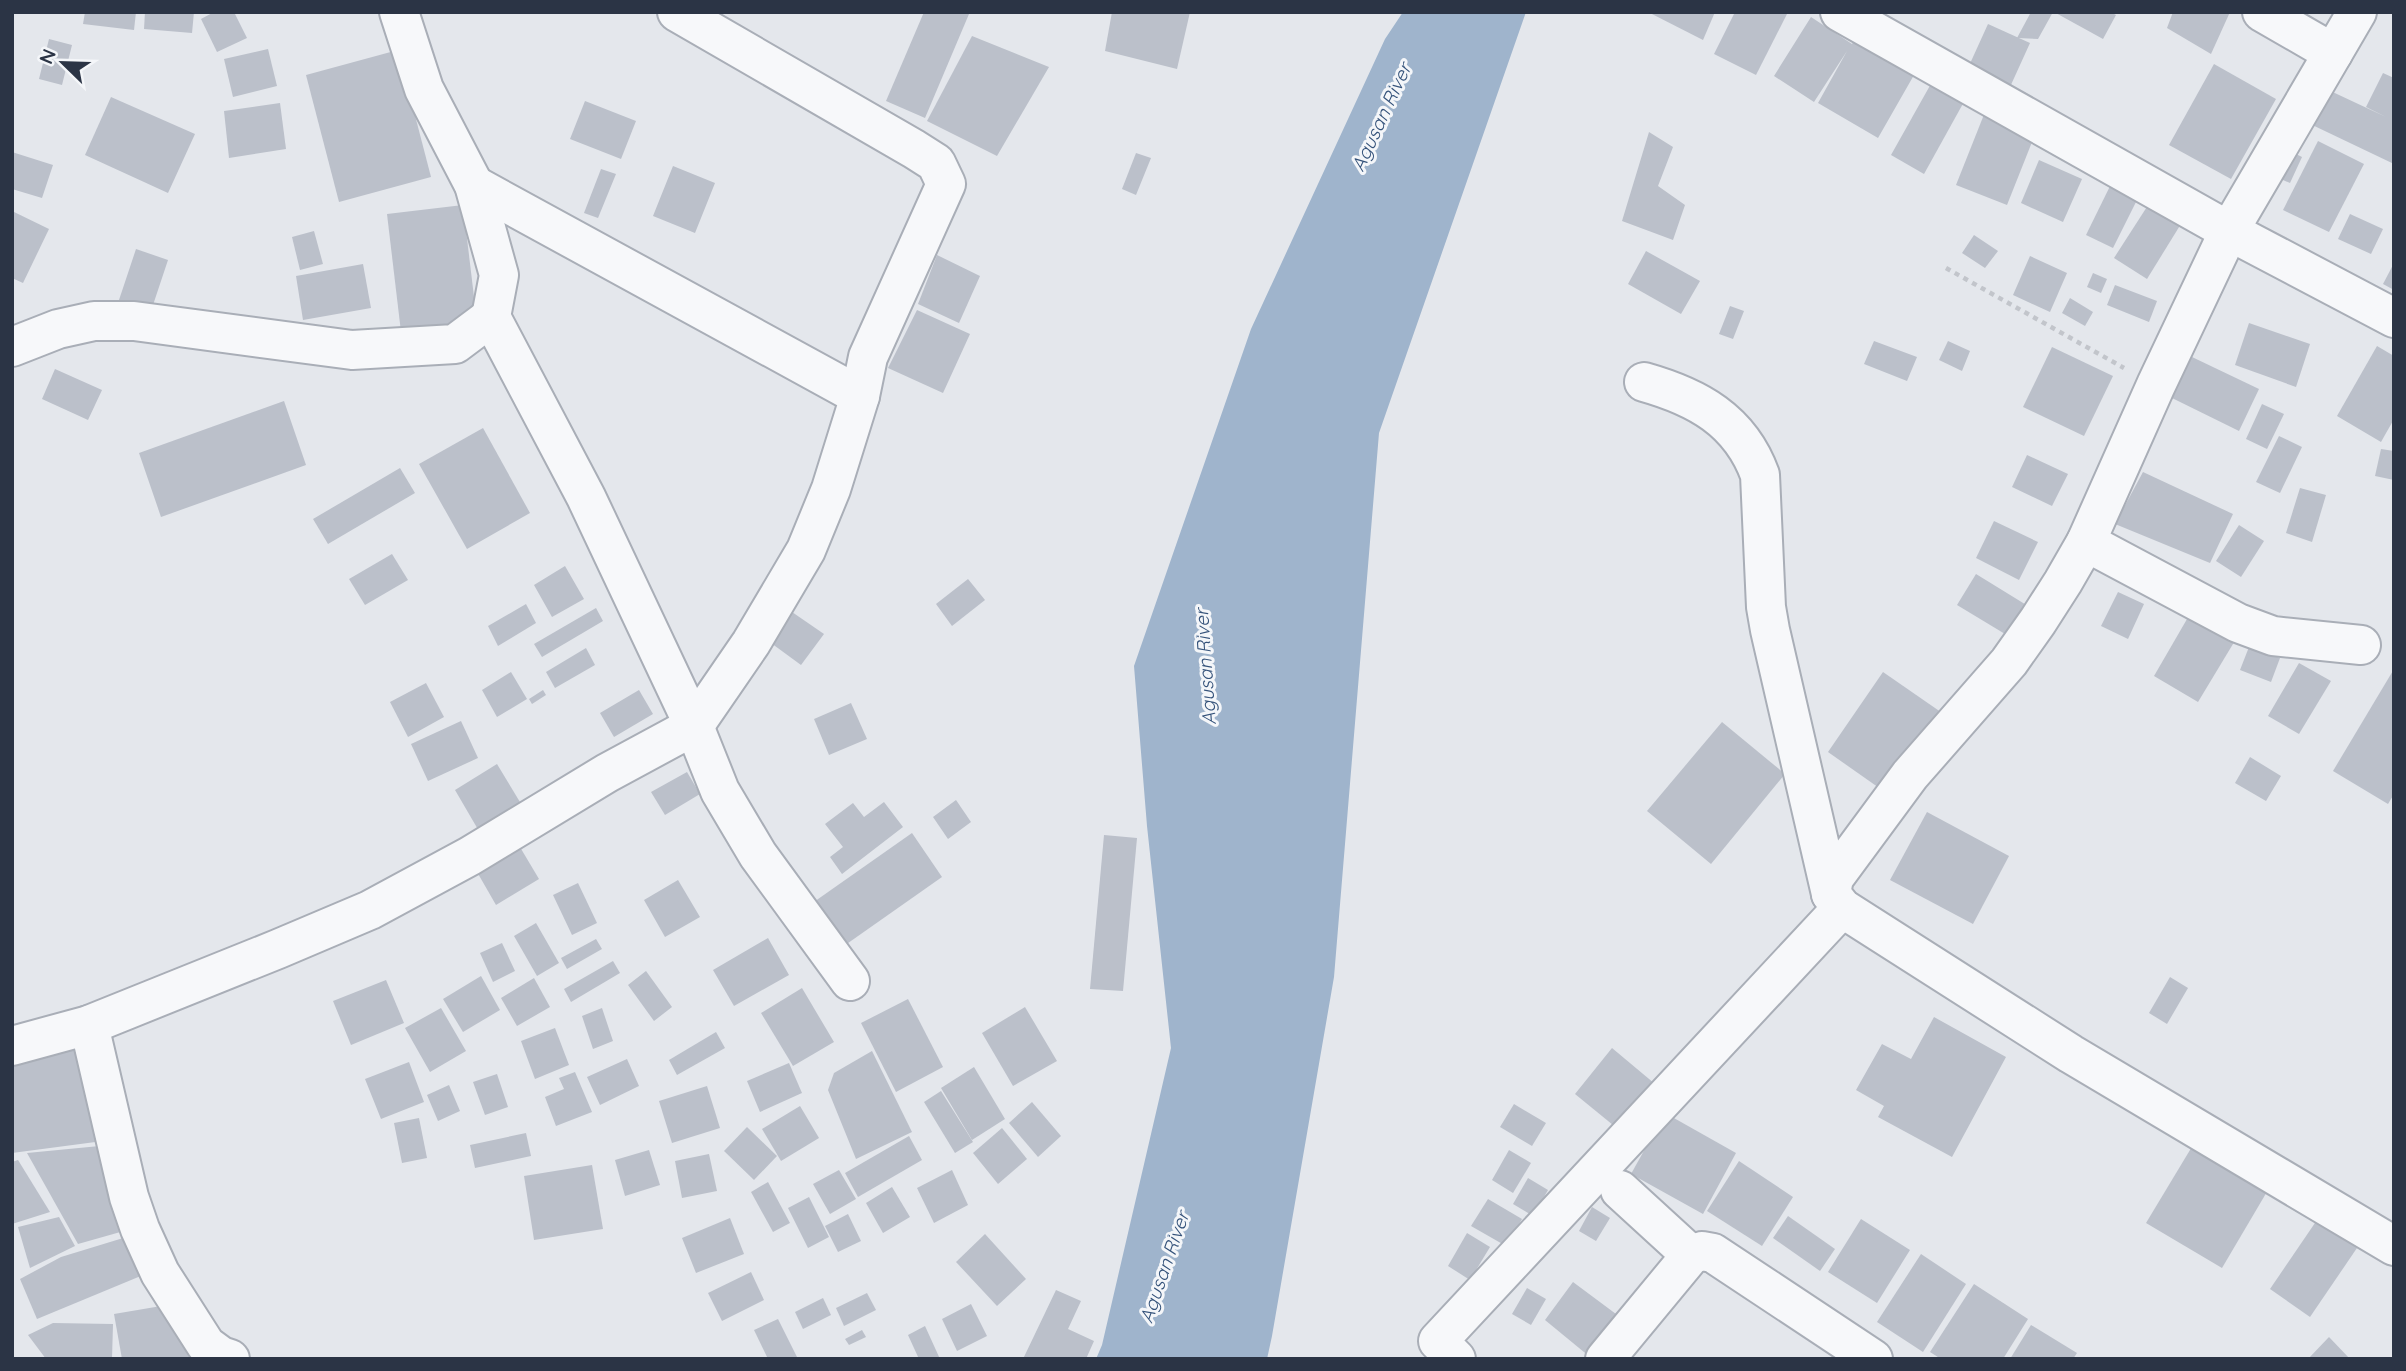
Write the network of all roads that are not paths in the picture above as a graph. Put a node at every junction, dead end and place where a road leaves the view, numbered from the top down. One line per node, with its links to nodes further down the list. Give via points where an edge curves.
1 (399, 12): 7 (street, via 424,89)
2 (677, 12): 13 (street, via 914,149 936,163 942,174 946,184 868,357)
3 (1840, 12): 8 (street)
4 (2262, 12): 6 (street)
5 (2357, 12): 6 (street)
6 (2333, 53): 8 (street)
7 (474, 185): 9 (street, via 499,275); 13 (street)
8 (2229, 231): 10 (street); 14 (street)
9 (491, 317): 11 (street, via 455,344 352,351 134,321 94,321); 16 (street, via 586,497)
10 (2390, 317)
11 (12, 347)
12 (1644, 382): 17 (street, via 1699,402 1740,435 1753,456 1760,475 1770,631)
13 (859, 396): 16 (street, via 831,489 806,550 751,643)
14 (2087, 542): 15 (street, via 2238,623 2273,636); 17 (street, via 2009,662 1910,775 1834,878)
15 (2361, 645)
16 (694, 726): 18 (street, via 720,790 758,855); 19 (street, via 370,910)
17 (1836, 901): 22 (street, via 2071,1054); 26 (street, via 1437,1341)
18 (850, 981)
19 (89, 1026): 20 (street); 25 (street, via 140,1228 160,1273 206,1345)
20 (12, 1046)
21 (1620, 1190): 23 (street)
22 (2394, 1245)
23 (1691, 1255): 24 (street, via 1713,1252); 27 (street)
24 (1824, 1346): 28 (street)
25 (230, 1359)
26 (1457, 1359)
27 (1605, 1359)
28 (1873, 1359)

